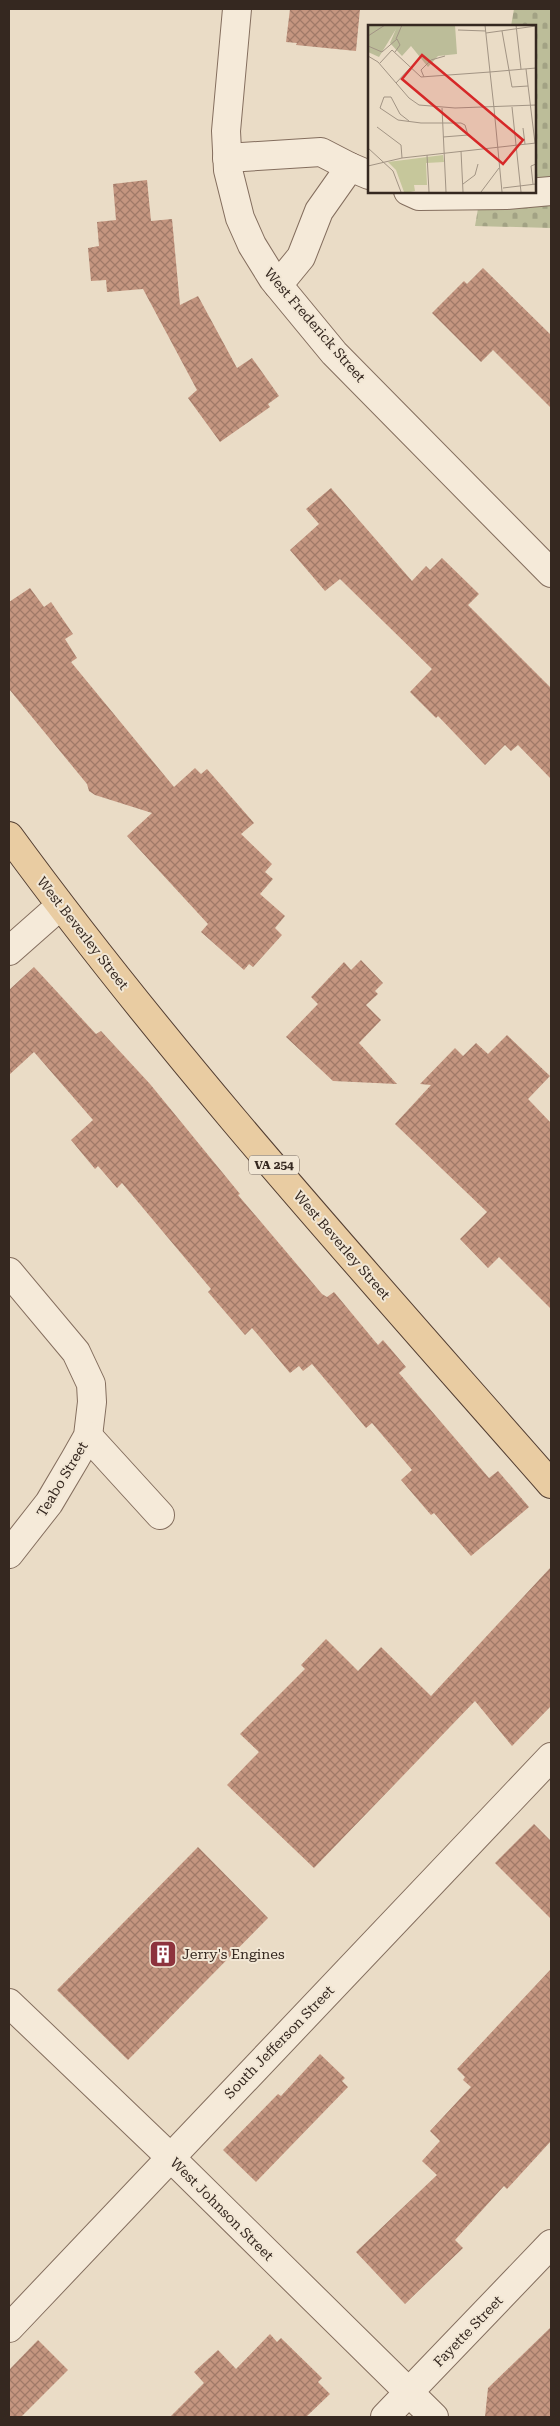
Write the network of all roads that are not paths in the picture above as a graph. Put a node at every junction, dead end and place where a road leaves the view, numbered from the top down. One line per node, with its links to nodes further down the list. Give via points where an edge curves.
1 (237, 9): 2 (street, West Frederick Street, via 226,131)
2 (227, 158): 3 (street, via 321,152); 6 (street, West Frederick Street, via 240,218 261,262)
3 (359, 171): 6 (street, via 319,211 301,257)
4 (551, 191): 5 (street, via 506,196 420,196)
5 (410, 192)
6 (278, 285): 7 (street, West Frederick Street, via 334,352)
7 (551, 573)
8 (9, 836): 9 (main road, West Beverley Street / VA 254)
9 (60, 906): 10 (street); 13 (main road, West Beverley Street / VA 254, via 204,1084)
10 (9, 951)
11 (9, 1272): 12 (street, Teabo Street, via 63,1334 85,1368 91,1384 92,1402)
12 (88, 1436): 14 (street); 15 (street, Teabo Street, via 49,1503)
13 (551, 1484)
14 (160, 1515)
15 (9, 1554)
16 (546, 1774): 18 (street, South Jefferson Street)
17 (9, 2003): 18 (street, West Johnson Street)
18 (170, 2157): 20 (street, South Jefferson Street); 21 (street, West Johnson Street)
19 (551, 2244): 21 (street, Fayette Street)
20 (9, 2328)
21 (409, 2393): 22 (street, Fayette Street); 23 (street, West Johnson Street)
22 (385, 2417)
23 (434, 2417)

